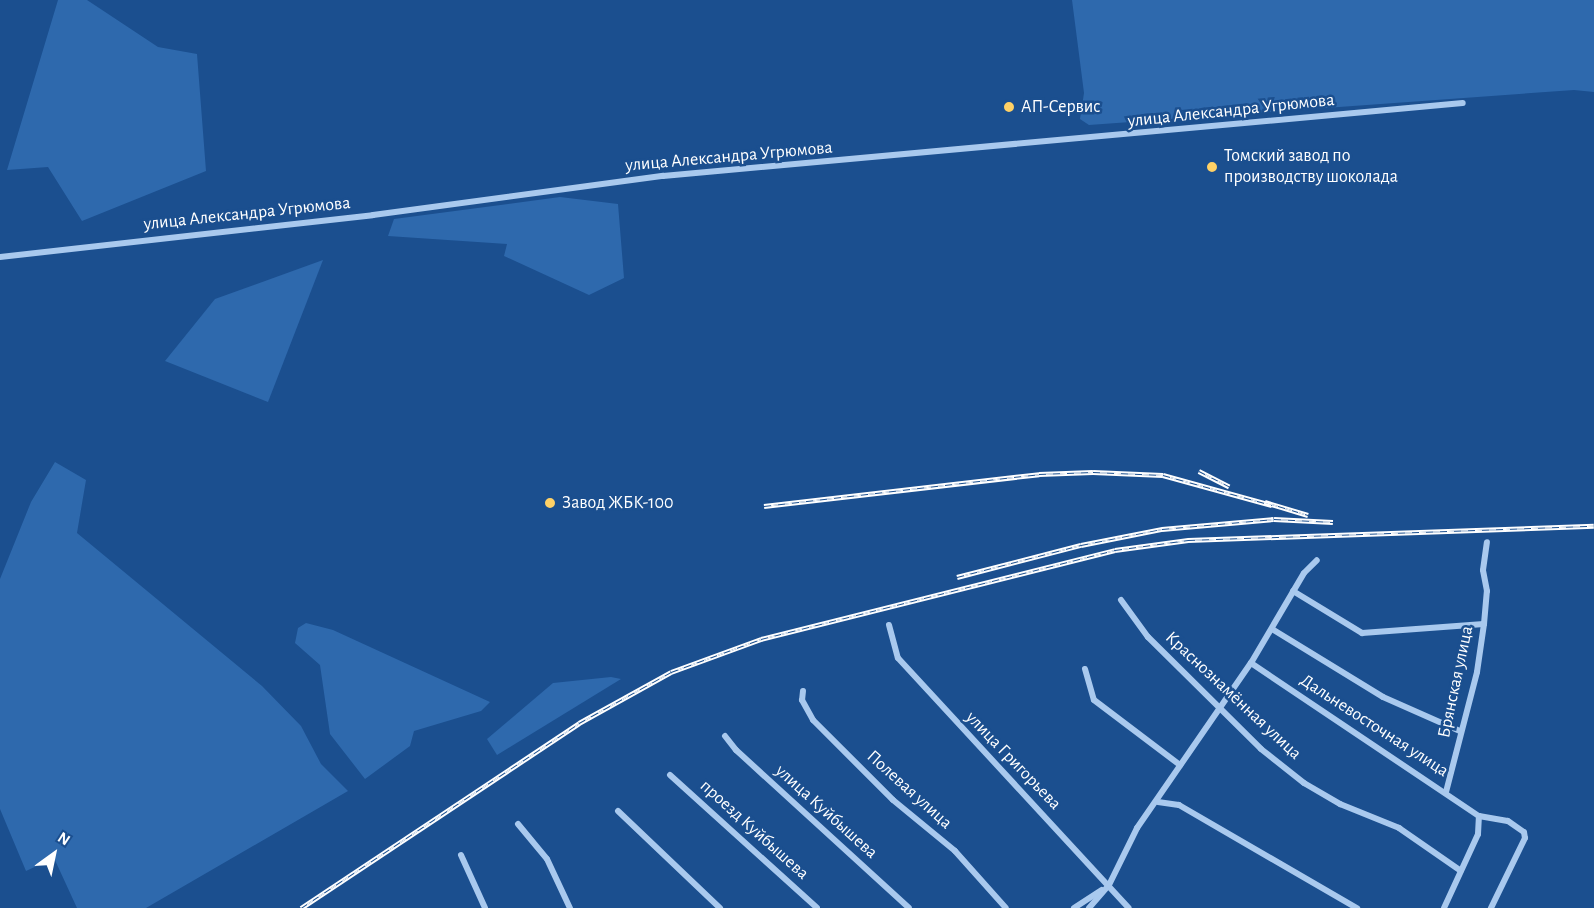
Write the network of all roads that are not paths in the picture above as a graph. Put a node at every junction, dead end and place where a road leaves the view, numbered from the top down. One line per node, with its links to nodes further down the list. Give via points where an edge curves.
1 (1463, 103): 2 (street, улица Александра Угрюмова, via 663,176 373,215)
2 (0, 257)
3 (1487, 542): 7 (street, Брянская улица)
4 (1317, 560): 5 (street)
5 (1293, 591): 7 (street, via 1362,633); 9 (street)
6 (1121, 600): 13 (street, Краснознамённая улица, via 1148,637)
7 (1484, 624): 14 (street, Брянская улица, via 1477,672)
8 (889, 625): 25 (street, улица Григорьева, via 898,658)
9 (1272, 629): 10 (street); 14 (street, via 1383,697)
10 (1251, 663): 13 (street); 18 (street, Дальневосточная улица)
11 (1085, 669): 16 (street, via 1094,700)
12 (803, 691): 31 (street, Полевая улица, via 802,700 813,720 893,800 956,851)
13 (1220, 707): 16 (street); 24 (street, Краснознамённая улица, via 1304,783 1340,804 1399,828)
14 (1460, 731): 18 (street, Брянская улица)
15 (726, 736): 30 (street, улица Куйбышева, via 735,750)
16 (1180, 765): 19 (street)
17 (670, 775): 29 (street, проезд Куйбышева)
18 (1446, 792): 21 (street, Дальневосточная улица)
19 (1158, 802): 25 (street, via 1137,828); 35 (street, via 1179,805)
20 (618, 811): 28 (street)
21 (1479, 816): 24 (street, via 1478,834); 37 (street, via 1508,821 1524,832 1525,838)
22 (518, 824): 27 (street, via 547,859)
23 (461, 855): 26 (street)
24 (1461, 871): 36 (street)
25 (1109, 885): 32 (street); 33 (street); 34 (street, улица Григорьева)
26 (485, 908)
27 (570, 908)
28 (720, 908)
29 (818, 908)
30 (909, 908)
31 (1006, 908)
32 (1074, 908)
33 (1089, 908)
34 (1129, 908)
35 (1357, 908)
36 (1444, 908)
37 (1491, 908)

